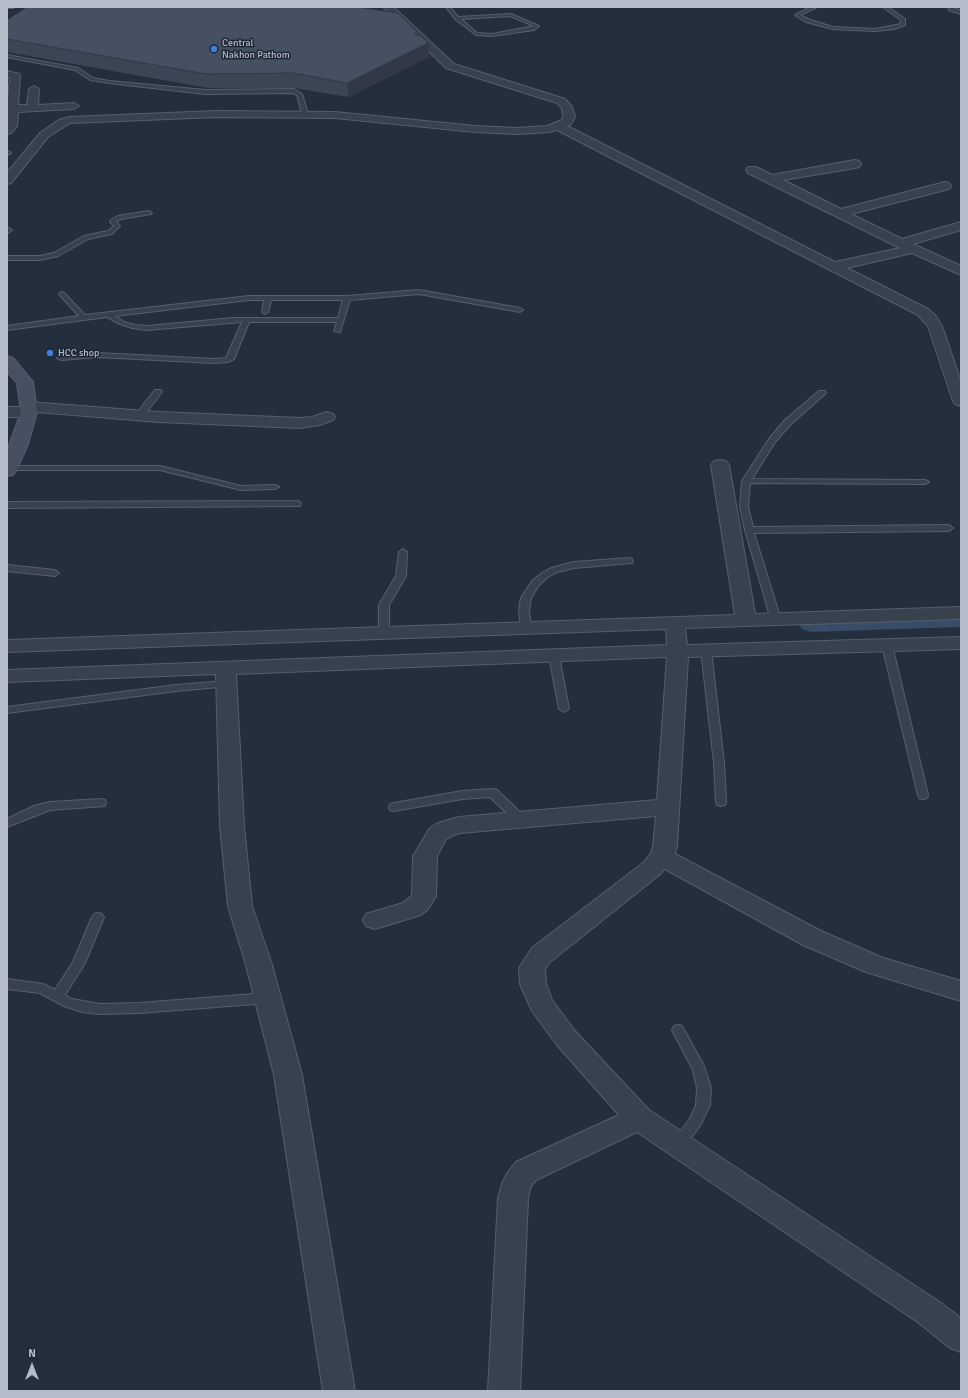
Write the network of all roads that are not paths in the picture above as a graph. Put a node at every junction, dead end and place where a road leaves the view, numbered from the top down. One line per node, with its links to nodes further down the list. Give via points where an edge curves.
1 (7, 7): 2 (lane)
2 (13, 7)
3 (380, 7): 11 (street)
4 (388, 7): 11 (street)
5 (448, 7): 10 (lane)
6 (815, 7): 7 (lane, via 797,14 808,21 833,28 875,30 903,25 903,20)
7 (885, 7)
8 (950, 7): 9 (lane)
9 (961, 13)
10 (457, 18): 10 (lane, via 480,35 534,29 537,26 511,14)
11 (401, 23): 19 (street, via 433,57 459,69 561,101 567,107 569,117 567,122)
12 (7, 56): 18 (lane, via 76,69 92,79 109,82 205,92 294,91 299,94)
13 (7, 74): 17 (street, via 15,76)
14 (34, 89): 16 (street)
15 (74, 106): 16 (street)
16 (32, 108): 17 (street)
17 (12, 109): 20 (street, via 12,126)
18 (305, 114): 19 (street, via 496,130 540,130); 24 (street, via 217,114 69,120 44,135)
19 (559, 126): 31 (street)
20 (7, 131)
21 (855, 164): 23 (street)
22 (752, 170): 23 (street)
23 (770, 179): 27 (street)
24 (7, 180)
25 (945, 186): 27 (street)
26 (150, 213): 30 (lane, via 120,217 114,220 116,226 110,233 86,237 56,255 40,258)
27 (839, 213): 29 (street)
28 (961, 226): 29 (street)
29 (907, 246): 31 (street); 32 (street)
30 (7, 258)
31 (835, 266): 48 (street, via 930,318)
32 (959, 270)
33 (62, 294): 39 (lane)
34 (268, 297): 35 (lane); 37 (lane); 38 (lane)
35 (347, 298): 36 (lane, via 420,292); 41 (lane)
36 (520, 310)
37 (265, 312)
38 (108, 315): 39 (lane); 40 (lane, via 134,328)
39 (84, 318): 42 (lane)
40 (246, 320): 41 (lane); 44 (lane, via 228,360 98,355)
41 (341, 320): 43 (lane)
42 (7, 328)
43 (338, 331)
44 (61, 358)
45 (7, 361): 49 (main road, via 25,382)
46 (158, 392): 51 (lane)
47 (822, 393): 55 (lane, via 786,423)
48 (961, 401)
49 (29, 410): 50 (street); 51 (street); 54 (main road)
50 (7, 412)
51 (139, 416): 52 (street, via 300,423 314,422)
52 (327, 417)
53 (720, 465): 67 (street)
54 (8, 469): 57 (lane, via 160,468 241,488)
55 (746, 481): 56 (lane); 61 (lane, via 744,507)
56 (925, 482)
57 (275, 487)
58 (297, 504): 59 (lane)
59 (7, 505)
60 (949, 528): 61 (lane)
61 (749, 530): 68 (lane)
62 (403, 552): 70 (lane, via 401,576 384,605)
63 (629, 561): 69 (lane, via 574,565 545,574 535,583 526,598)
64 (7, 568): 65 (lane)
65 (55, 573)
66 (961, 613): 68 (street)
67 (746, 620): 68 (street); 71 (street)
68 (776, 620)
69 (526, 629): 70 (street); 71 (street)
70 (384, 634): 74 (street)
71 (676, 636): 75 (street); 76 (street); 85 (street)
72 (961, 643): 73 (street)
73 (887, 645): 75 (street); 81 (lane)
74 (7, 646)
75 (706, 650): 82 (lane)
76 (554, 656): 78 (street); 79 (lane)
77 (7, 676): 78 (street)
78 (226, 676): 80 (lane, via 176,688); 94 (street, via 232,826 240,906)
79 (564, 708)
80 (7, 710)
81 (923, 795)
82 (721, 802)
83 (100, 803): 87 (lane, via 50,806)
84 (394, 807): 86 (lane, via 462,795 493,793)
85 (668, 807): 86 (street); 88 (street)
86 (521, 820): 90 (street, via 459,825 438,834 425,856 424,896 419,903 412,908)
87 (7, 823)
88 (662, 857): 92 (street, via 812,938 875,965); 96 (street, via 651,869 541,955 532,968 533,984 541,1004 566,1038)
89 (98, 917): 93 (lane, via 79,963)
90 (375, 920)
91 (7, 984): 93 (lane, via 43,989)
92 (961, 991)
93 (57, 997): 94 (lane, via 82,1007 100,1009)
94 (268, 998): 99 (street, via 288,1074)
95 (678, 1030): 97 (lane, via 704,1088 703,1105)
96 (639, 1118): 97 (street); 100 (street, via 526,1171 518,1181 513,1198)
97 (679, 1144): 98 (street, via 930,1313)
98 (961, 1337)
99 (339, 1391)
100 (504, 1391)

